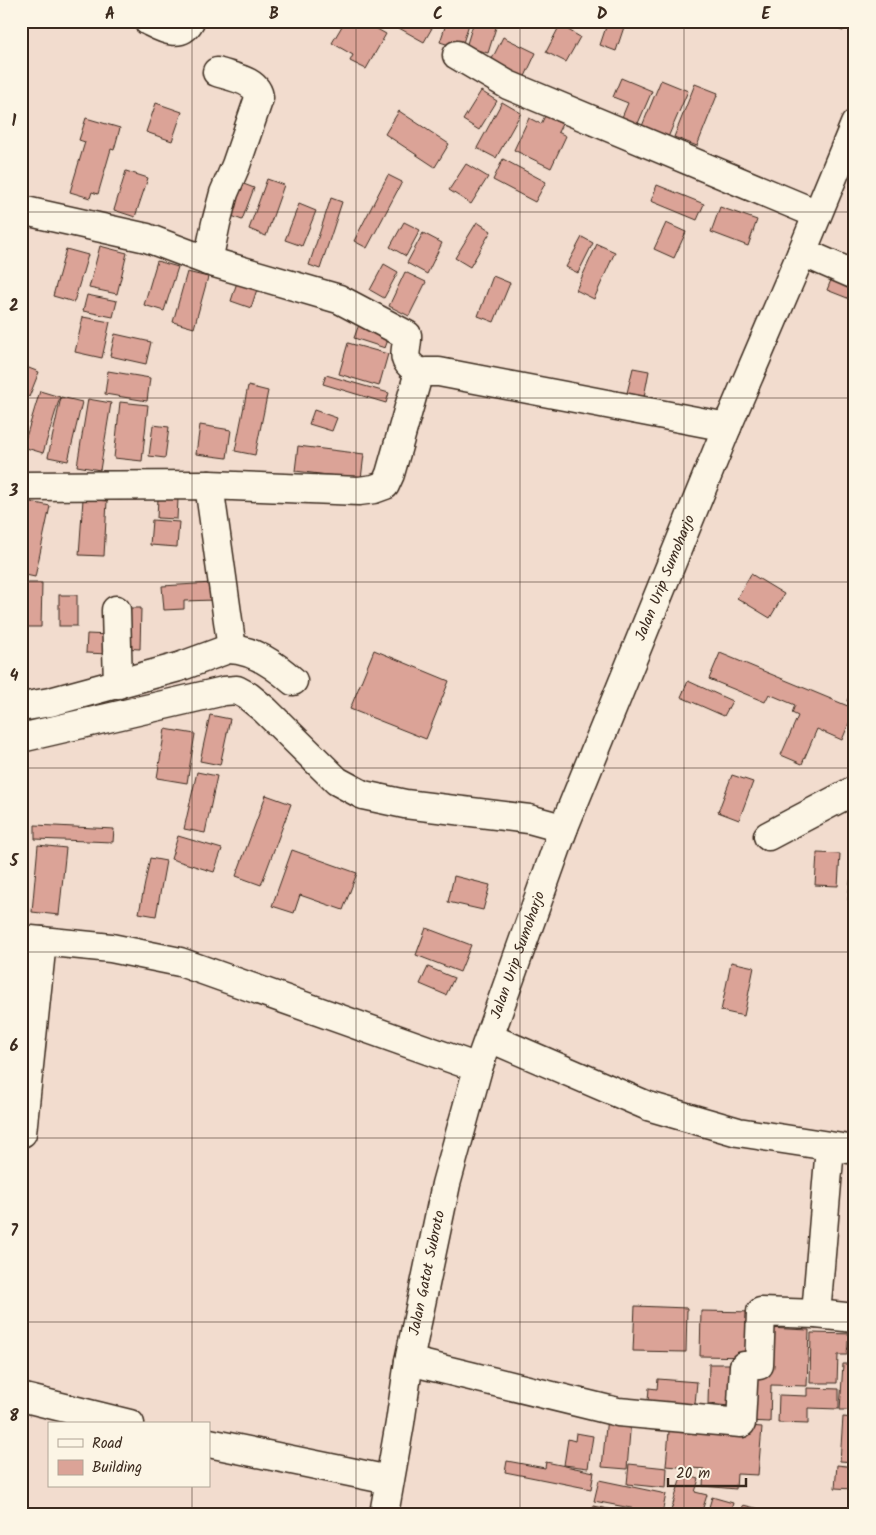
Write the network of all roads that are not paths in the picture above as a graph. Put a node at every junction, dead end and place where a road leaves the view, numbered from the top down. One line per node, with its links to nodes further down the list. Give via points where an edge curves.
1 (148, 21): 2 (street, via 171,31 187,26)
2 (190, 21)
3 (457, 55): 7 (street, via 508,85)
4 (217, 72): 9 (street, via 245,81 256,88 259,98 224,193)
5 (855, 124): 7 (street, Jalan Urip Sumoharjo)
6 (21, 210): 9 (street, via 147,238)
7 (817, 214): 8 (street, Jalan Urip Sumoharjo)
8 (802, 252): 10 (street); 12 (street, Jalan Urip Sumoharjo)
9 (208, 261): 11 (street, via 339,299 402,331 407,335 407,361)
10 (855, 275)
11 (420, 373): 12 (street, via 439,372); 13 (street, via 385,485 359,491)
12 (727, 427): 22 (street, Jalan Urip Sumoharjo)
13 (209, 485): 14 (street); 16 (street)
14 (21, 486)
15 (116, 610): 18 (street)
16 (232, 649): 17 (street, via 266,661); 18 (street, via 179,667)
17 (293, 680)
18 (127, 694): 19 (street); 20 (street); 22 (street, via 237,690 265,710 337,781 363,795)
19 (21, 707)
20 (21, 738)
21 (855, 790): 23 (street)
22 (564, 827): 25 (street, Jalan Urip Sumoharjo)
23 (768, 836)
24 (32, 940): 26 (street, via 111,948 180,962); 27 (street)
25 (490, 1038): 26 (street, Jalan Gatot Subroto); 28 (street, via 648,1106 738,1132)
26 (478, 1068): 31 (street, Jalan Gatot Subroto, via 446,1184)
27 (22, 1133)
28 (843, 1148): 29 (street)
29 (816, 1314): 30 (street); 31 (street, via 761,1312 759,1365 744,1366 741,1423 618,1412)
30 (855, 1318)
31 (409, 1361): 35 (street, Jalan Gatot Subroto)
32 (21, 1398): 33 (street)
33 (122, 1422)
34 (210, 1443): 35 (street)
35 (389, 1480): 36 (street, Jalan Gatot Subroto)
36 (384, 1514)

